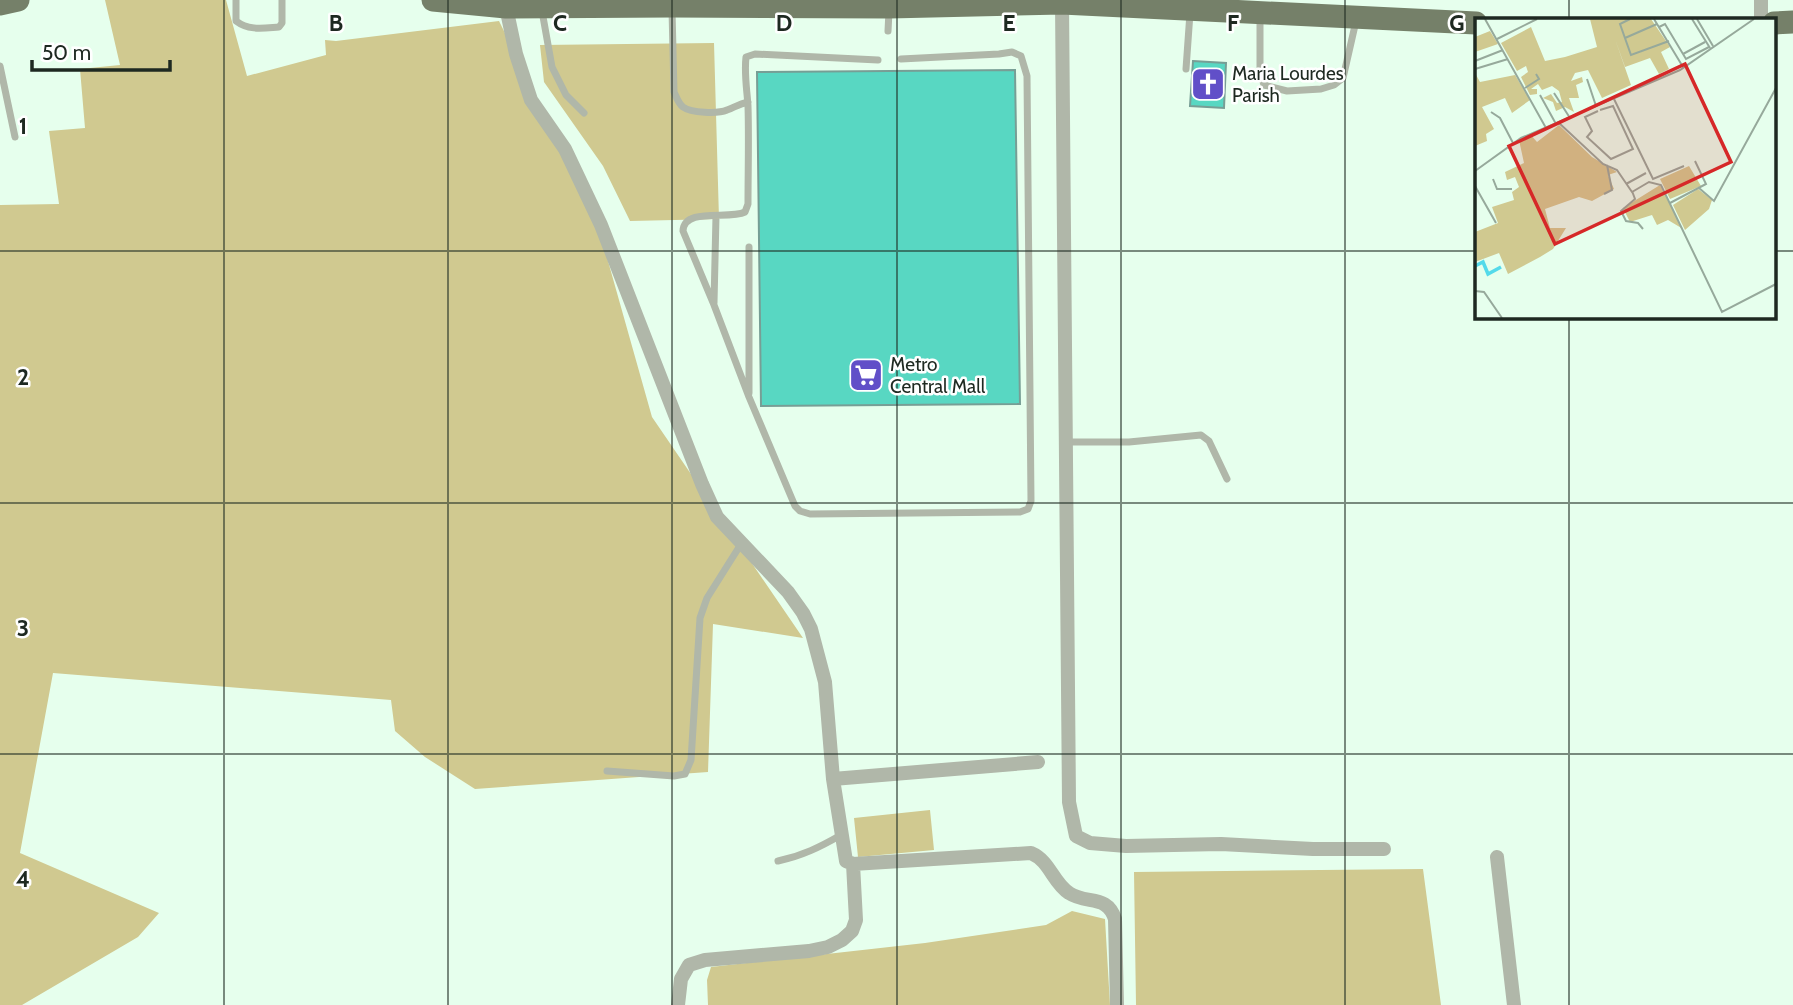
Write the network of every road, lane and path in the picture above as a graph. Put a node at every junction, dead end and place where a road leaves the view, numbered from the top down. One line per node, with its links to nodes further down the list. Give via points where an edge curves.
1 (18, 0): 9 (main road)
2 (236, 0): 3 (lane, via 236,21 252,28 279,27)
3 (282, 0)
4 (433, 0): 6 (main road)
5 (1761, 0): 18 (street)
6 (475, 2): 13 (main road)
7 (617, 3): 12 (main road); 14 (main road)
8 (1062, 3): 11 (main road); 15 (main road); 32 (street)
9 (0, 4)
10 (780, 4): 11 (main road); 12 (main road)
11 (882, 5): 20 (lane)
12 (672, 6): 25 (lane, via 674,92 680,105 701,113 726,111)
13 (506, 7): 14 (main road); 34 (street, via 531,100 565,149 601,225 717,517)
14 (541, 7): 26 (lane, via 552,67 566,95)
15 (1190, 9): 16 (main road); 24 (lane)
16 (1260, 13): 17 (main road); 17 (lane, via 1264,85 1287,91 1321,89 1343,78)
17 (1357, 17): 19 (main road)
18 (1761, 18)
19 (1475, 23)
20 (888, 31)
21 (901, 59): 31 (lane, via 1012,52 1021,56 1027,76 1028,509 800,511)
22 (878, 60): 25 (lane, via 755,54 746,57 744,69)
23 (0, 66): 27 (lane)
24 (1186, 69)
25 (748, 102): 28 (lane, via 748,204 738,215)
26 (584, 113)
27 (15, 137)
28 (716, 216): 30 (lane); 30 (lane, via 695,216 683,226)
29 (749, 247): 31 (lane)
30 (714, 305): 31 (lane)
31 (749, 397)
32 (1067, 442): 33 (lane, via 1201,436 1209,440); 39 (street, via 1069,803 1076,836 1090,843 1126,846)
33 (1227, 479)
34 (741, 544): 36 (lane, via 706,598 700,618 691,760 685,774); 37 (street, via 788,592 811,629 825,682)
35 (1038, 762): 37 (street)
36 (607, 771)
37 (833, 779): 38 (street)
38 (842, 834): 41 (lane, via 817,849); 42 (street, via 846,861)
39 (1384, 849)
40 (1497, 857): 45 (street)
41 (778, 861)
42 (853, 864): 43 (street, via 856,920 842,940 809,951 689,965 681,979); 44 (street, via 1031,853 1039,857 1066,892 1107,905 1112,911)
43 (678, 1005)
44 (1117, 1005)
45 (1514, 1005)

